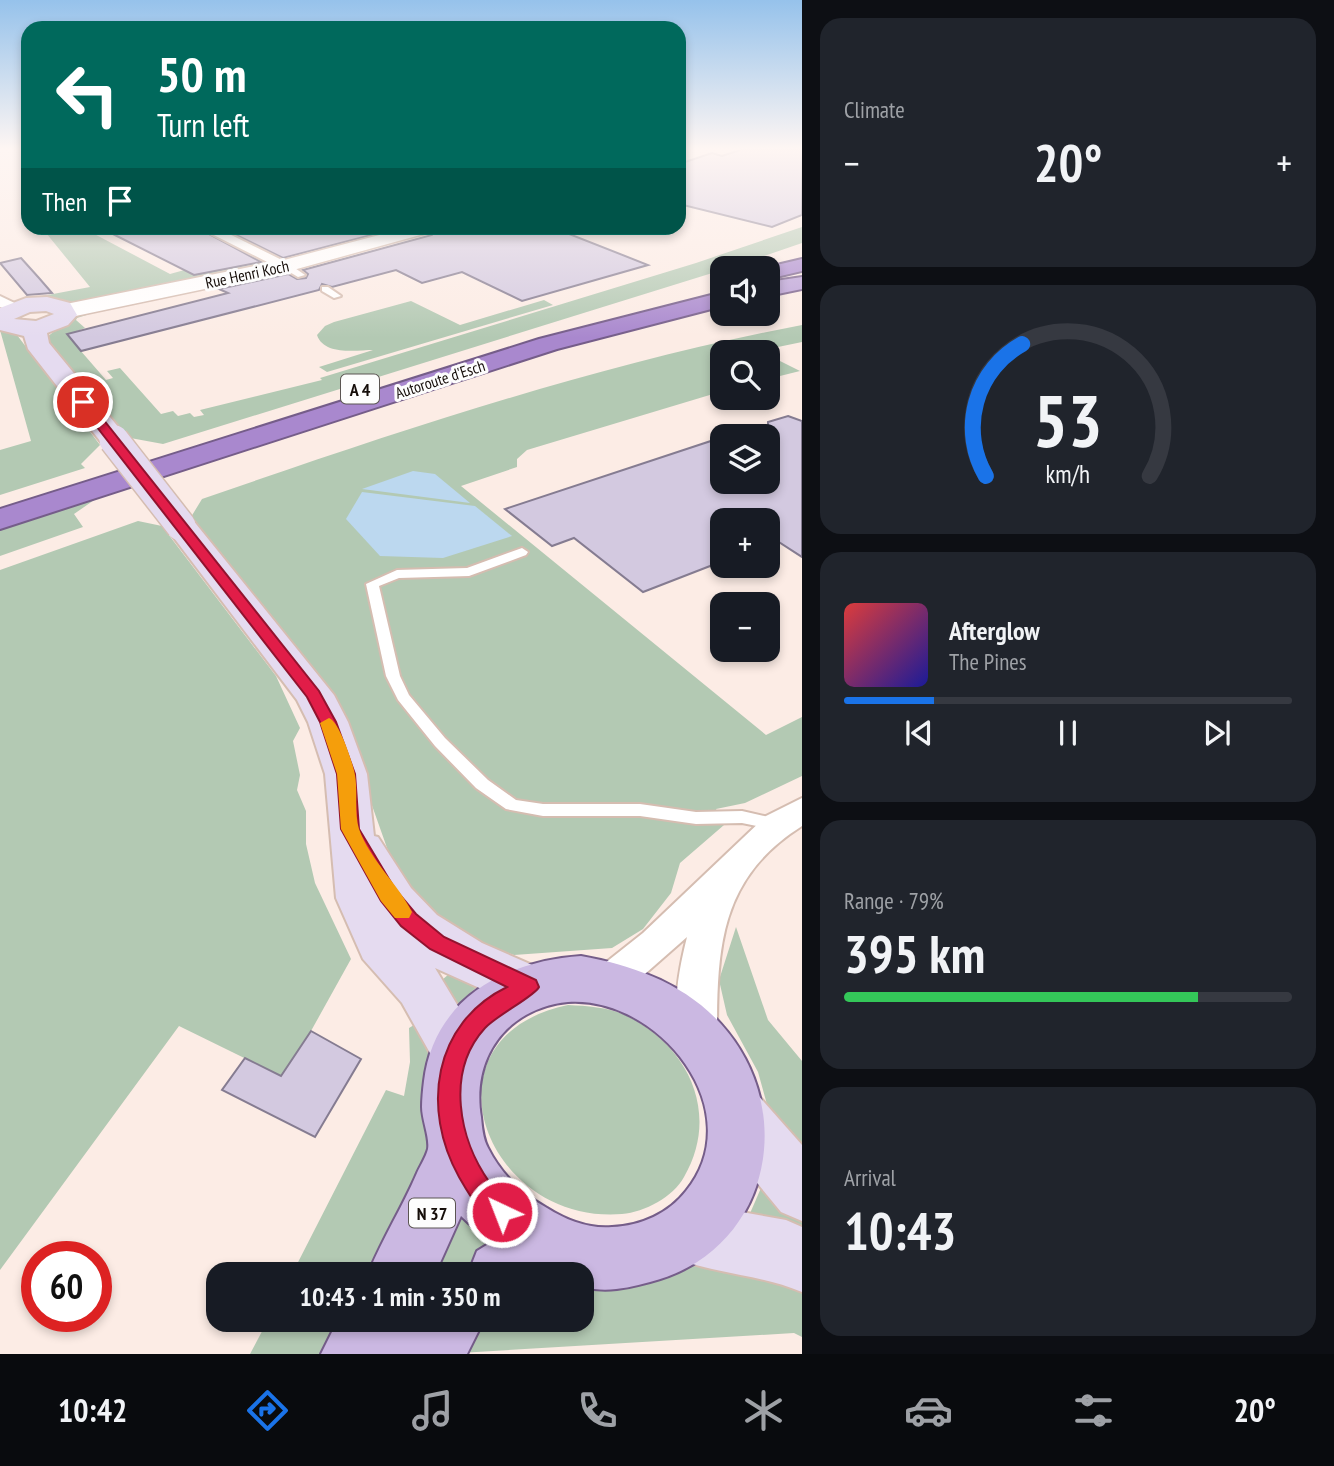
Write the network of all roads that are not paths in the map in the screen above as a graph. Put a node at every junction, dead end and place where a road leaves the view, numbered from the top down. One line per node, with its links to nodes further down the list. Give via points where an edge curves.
1 (221, 235): 4 (street)
2 (403, 235): 4 (street, Rue Henri Koch)
3 (802, 265): 5 (highway)
4 (294, 270): 16 (street, Rue Henri Koch)
5 (780, 271)
6 (802, 271): 7 (highway)
7 (780, 274)
8 (802, 283): 9 (highway)
9 (780, 288)
10 (802, 288): 13 (highway)
11 (324, 289): 14 (lane)
12 (710, 289): 19 (highway, Autoroute d'Esch / A 4, via 550,330)
13 (780, 290)
14 (337, 296)
15 (710, 302): 20 (highway, Autoroute d'Esch / A 4, via 548,344)
16 (66, 311): 17 (main road, via 47,304); 18 (main road, via 55,323)
17 (5, 313): 18 (main road, via 14,328)
18 (34, 328): 23 (main road, bridge, via 37,344 314,695 346,774)
19 (0, 502)
20 (0, 519)
21 (522, 552): 22 (lane, via 468,572 397,573 372,584 393,676 412,709 482,784 512,805 543,810 640,810 696,818)
22 (790, 817): 24 (street)
23 (350, 829): 26 (main road, via 408,920 437,943); 28 (main road, via 360,898 381,944 420,988)
24 (735, 868): 25 (street); 27 (street, via 712,908 699,955)
25 (608, 983): 26 (main road, via 581,979); 27 (main road, via 670,1012)
26 (528, 987): 28 (main road, via 499,1001 475,1023)
27 (697, 1036): 29 (main road, via 722,1072)
28 (458, 1051): 30 (main road, via 449,1082 449,1115)
29 (736, 1113): 31 (main road); 32 (main road, via 737,1158 722,1200)
30 (457, 1150): 33 (main road, via 482,1194 521,1229); 35 (main road, N 37)
31 (802, 1191)
32 (692, 1234): 33 (main road, via 656,1252 613,1259); 34 (main road, via 786,1252)
33 (569, 1252): 36 (main road)
34 (802, 1260)
35 (407, 1262)
36 (522, 1262)
37 (368, 1332): 39 (main road)
38 (442, 1332): 40 (main road)
39 (355, 1354)
40 (425, 1354)

